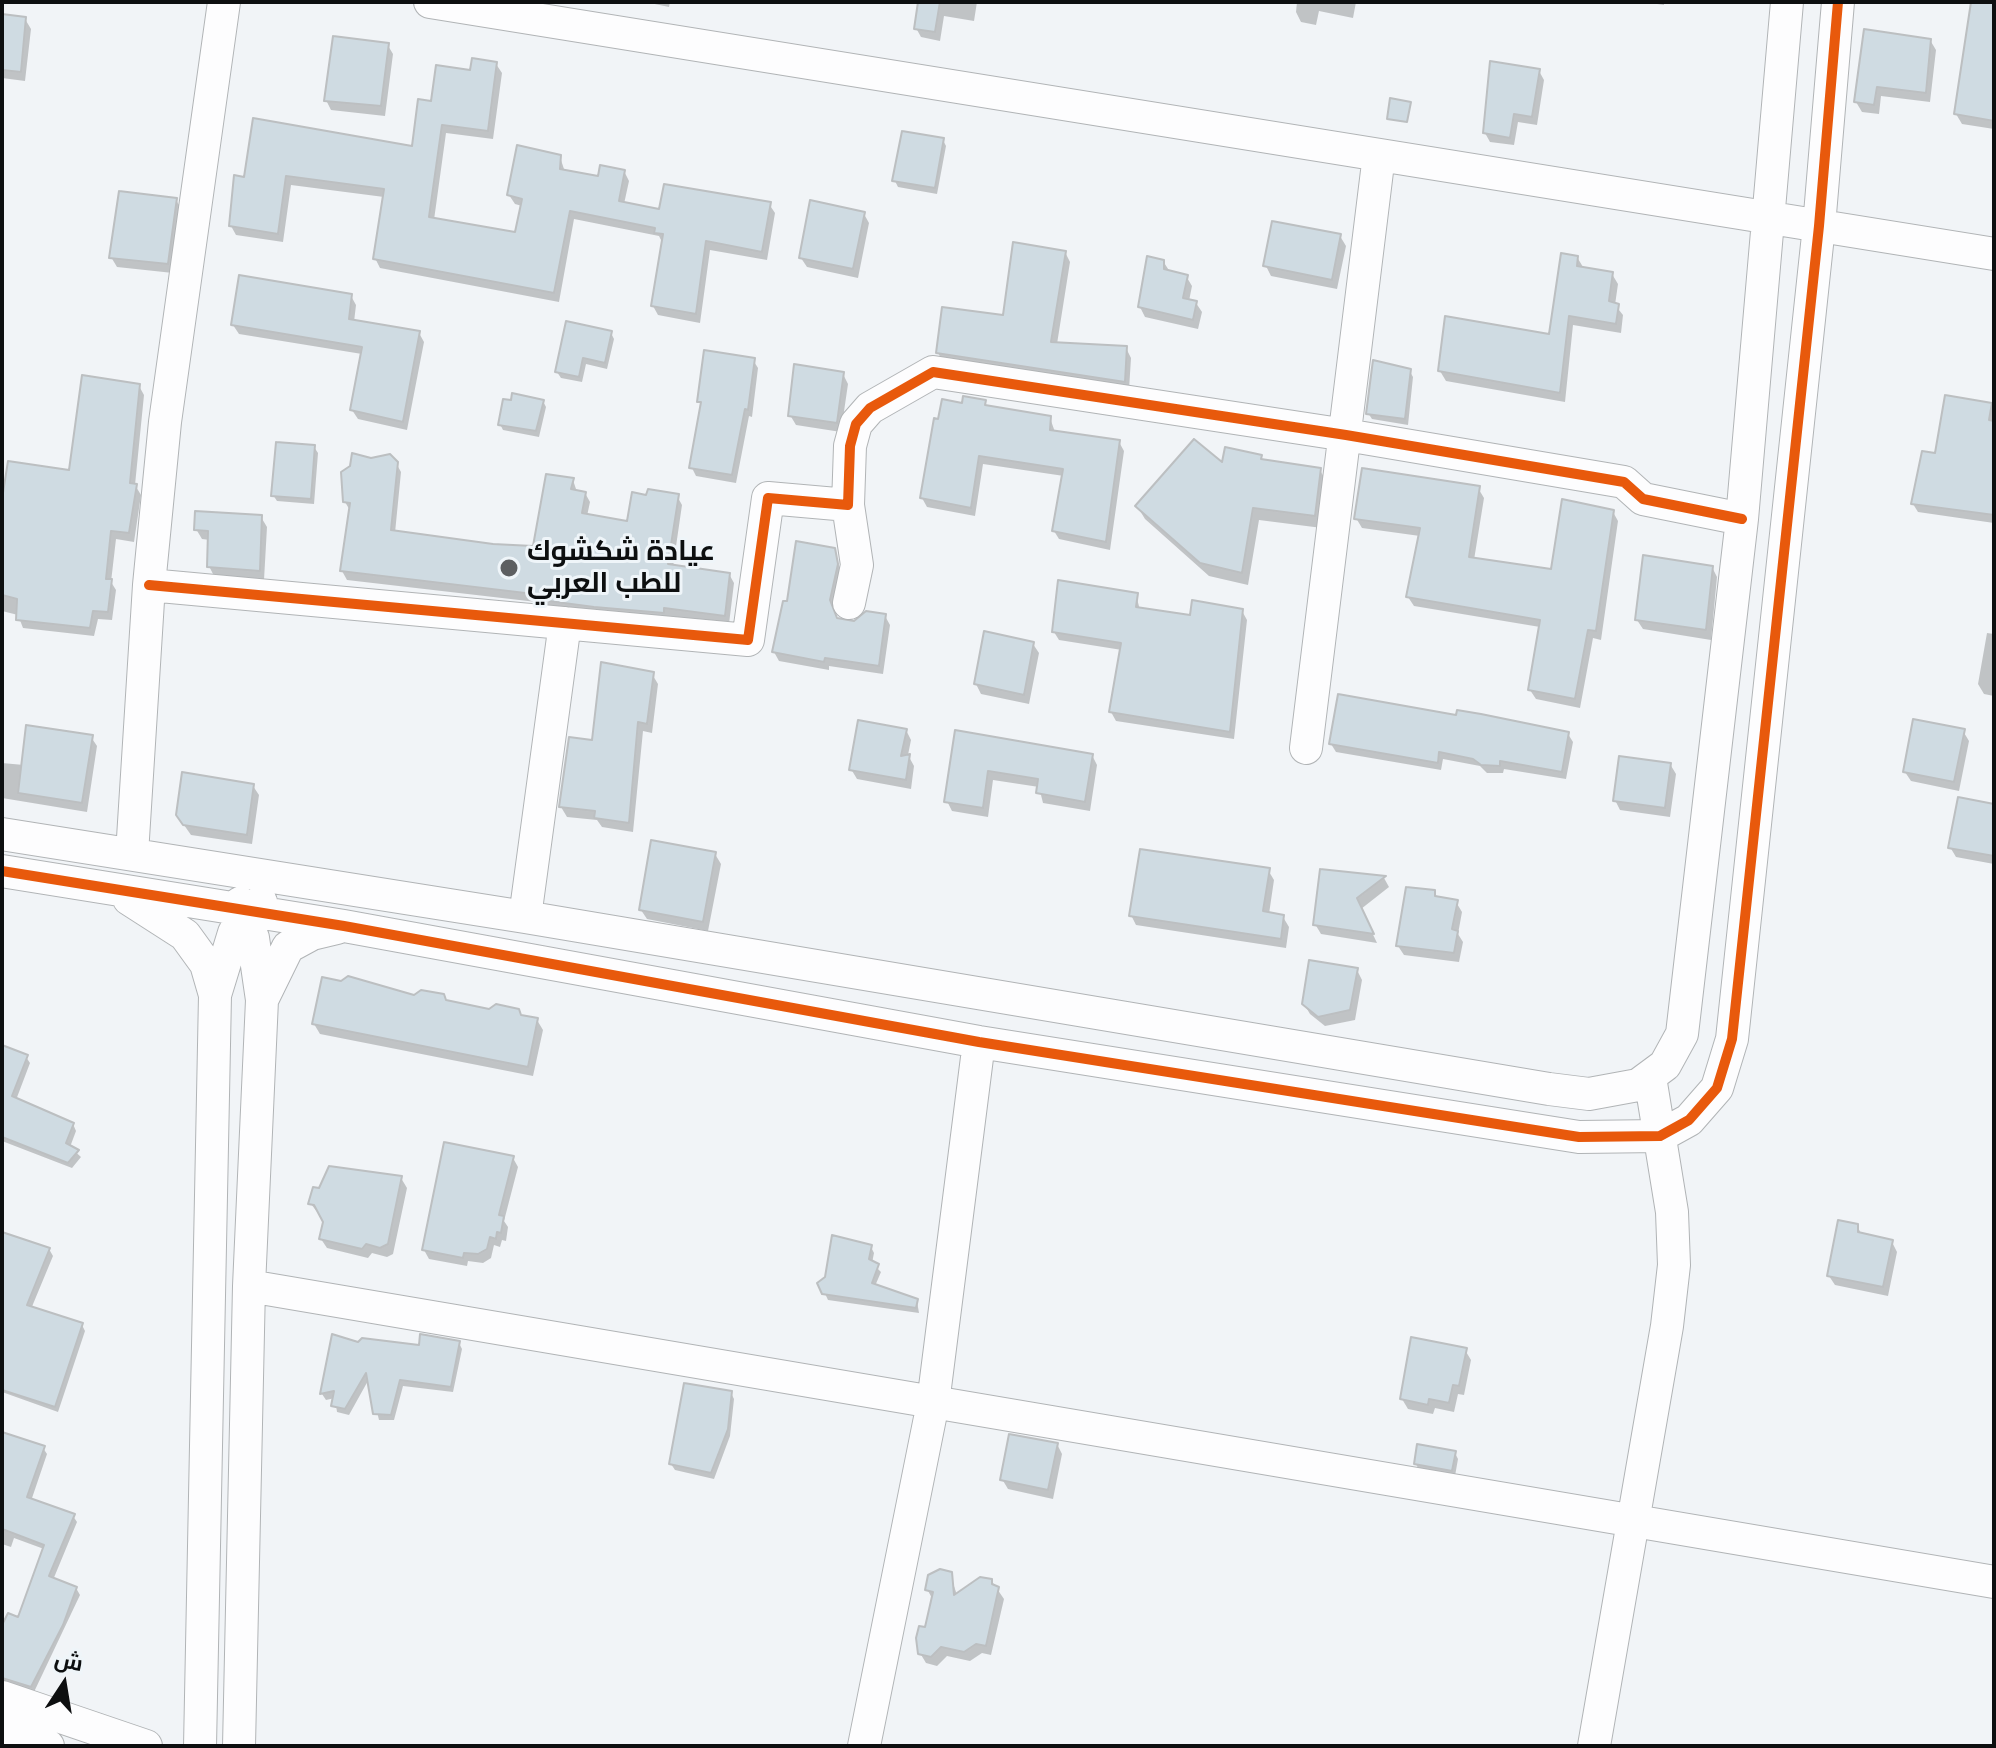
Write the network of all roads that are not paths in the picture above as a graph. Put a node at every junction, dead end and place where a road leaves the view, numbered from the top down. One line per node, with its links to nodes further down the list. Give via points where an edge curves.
1 (224, 2): 12 (street, via 165,422)
2 (430, 2): 5 (street)
3 (1787, 2): 6 (street)
4 (1838, 2): 7 (street)
5 (1379, 155): 6 (street); 9 (street)
6 (1770, 219): 7 (street); 11 (street)
7 (1819, 226): 8 (street); 31 (street, via 1732,1039 1717,1088 1689,1120)
8 (1994, 254)
9 (1346, 435): 10 (street, via 933,372 870,408 856,424); 11 (street, via 1624,482 1643,499); 15 (street)
10 (848, 505): 13 (street, via 857,565); 14 (street, via 768,498 748,640)
11 (1742, 519): 30 (street, via 1682,1034 1665,1065)
12 (149, 585): 14 (street); 17 (street)
13 (849, 603)
14 (565, 623): 23 (street)
15 (1306, 748)
16 (2, 834): 17 (street)
17 (132, 854): 18 (street)
18 (215, 868): 20 (street); 22 (street)
19 (2, 871): 21 (street)
20 (294, 881): 22 (street); 23 (street)
21 (113, 890): 22 (street); 26 (street, via 185,935 206,964)
22 (246, 911): 24 (street); 26 (street); 28 (street)
23 (525, 917): 25 (street)
24 (344, 926): 27 (street); 28 (street, via 288,947)
25 (729, 952): 27 (street); 30 (street, via 1549,1089 1589,1094 1638,1085)
26 (215, 995): 33 (street)
27 (723, 995): 29 (street)
28 (262, 1000): 32 (street)
29 (979, 1042): 31 (street, via 1579,1137); 35 (street)
30 (1650, 1077): 31 (street)
31 (1660, 1136): 36 (street, via 1674,1265)
32 (249, 1286): 34 (street); 35 (street)
33 (208, 1365): 34 (street); 42 (street)
34 (248, 1367): 43 (street)
35 (933, 1403): 36 (street); 44 (street)
36 (1634, 1523): 37 (street); 45 (street)
37 (1994, 1582)
38 (2, 1697): 41 (street)
39 (2, 1730): 40 (street)
40 (48, 1746)
41 (146, 1746)
42 (200, 1746)
43 (239, 1746)
44 (864, 1746)
45 (1594, 1746)

